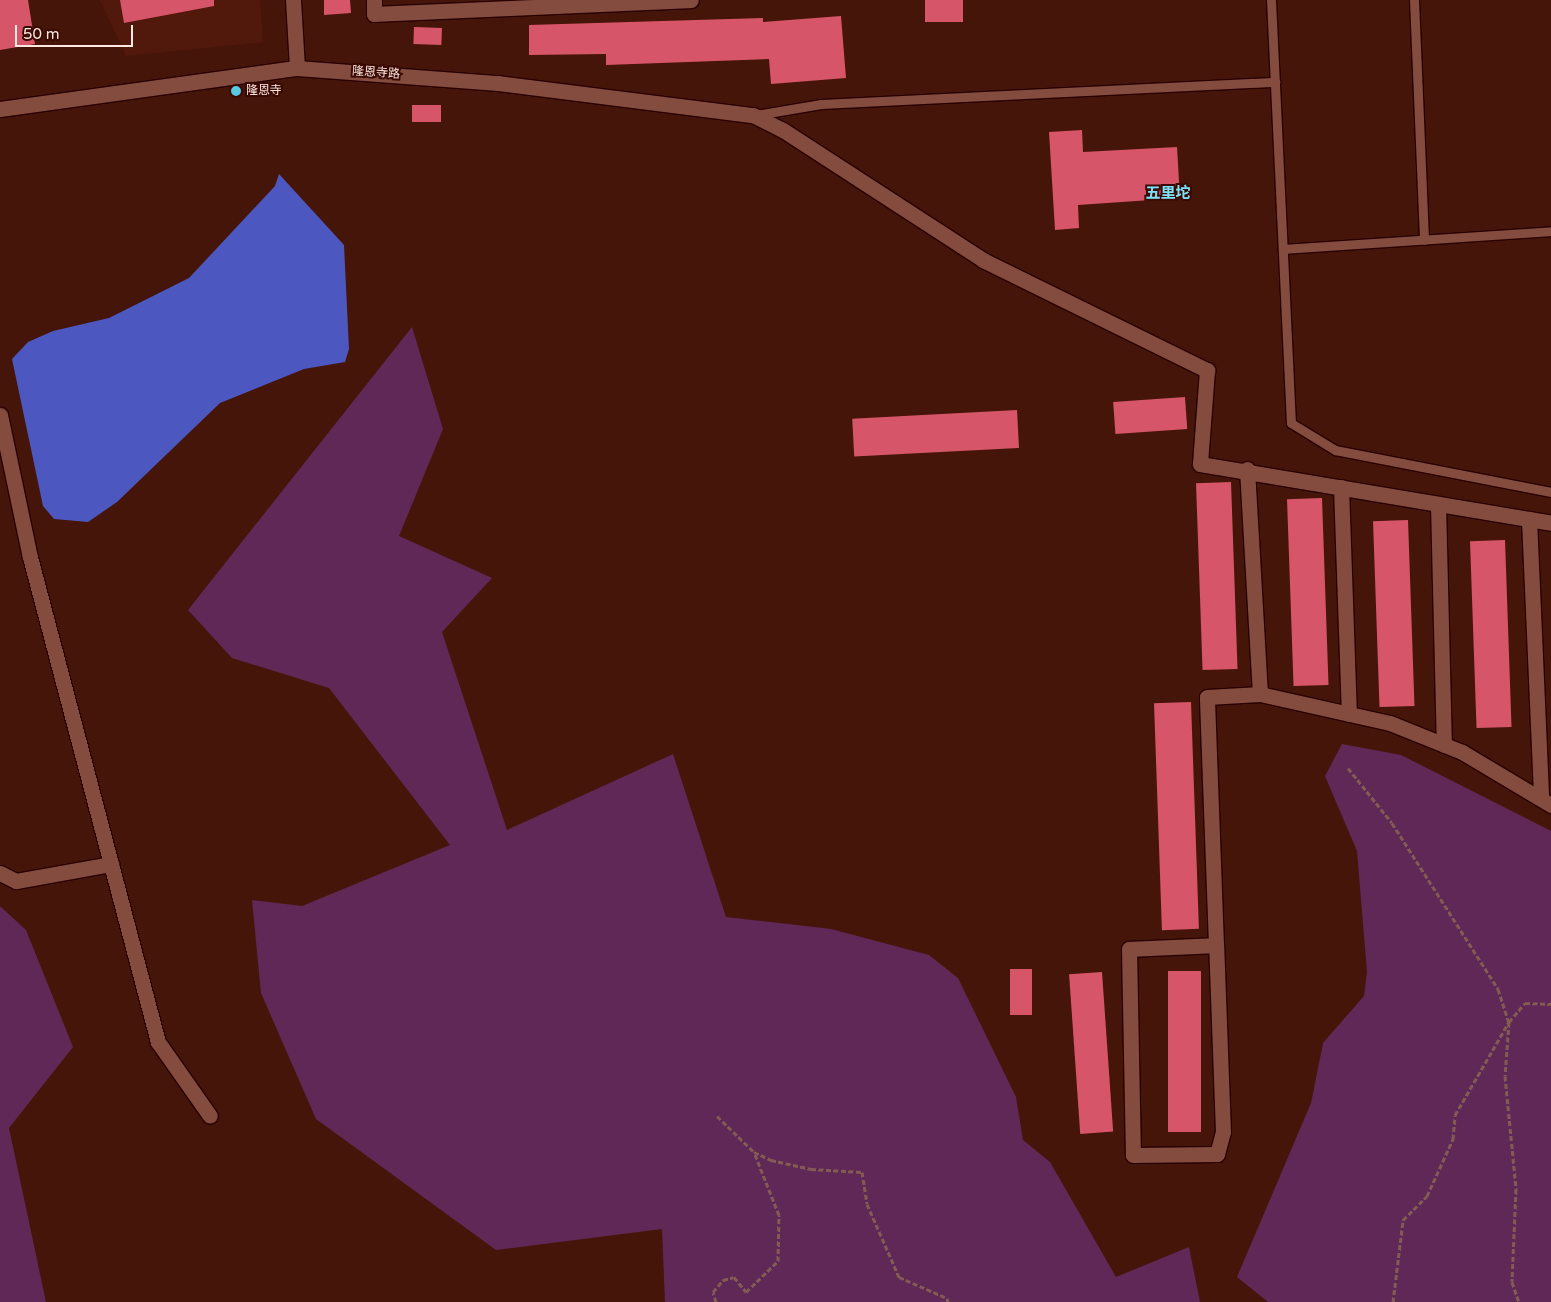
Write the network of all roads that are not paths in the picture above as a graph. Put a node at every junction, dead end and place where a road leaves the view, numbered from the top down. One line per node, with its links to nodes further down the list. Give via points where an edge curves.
1 (293, 0): 8 (street)
2 (374, 0): 7 (street, via 374,14)
3 (691, 0): 6 (street)
4 (1271, 0): 9 (lane)
5 (1414, 0): 13 (lane)
6 (595, 1): 7 (street)
7 (483, 4)
8 (297, 68): 10 (street, 隆恩寺路); 11 (street, 隆恩寺路, via 498,83)
9 (1275, 82): 11 (lane, via 821,104); 14 (lane)
10 (0, 109)
11 (753, 115): 16 (street, 隆恩寺路, via 783,130 983,260 1207,370 1200,464)
12 (1551, 231): 13 (lane)
13 (1424, 240): 14 (lane)
14 (1283, 249): 18 (lane, via 1291,423 1335,450)
15 (0, 415): 26 (street, via 30,557)
16 (1248, 469): 17 (street); 22 (street)
17 (1341, 487): 19 (street); 23 (street)
18 (1551, 492)
19 (1438, 504): 20 (street); 24 (street)
20 (1529, 519): 21 (street); 25 (street)
21 (1551, 523)
22 (1260, 694): 23 (street); 28 (street, via 1208,697)
23 (1349, 714): 24 (street, via 1390,723)
24 (1444, 745): 25 (street)
25 (1546, 802)
26 (111, 864): 27 (street, via 16,881); 29 (street, via 158,1042)
27 (0, 873)
28 (1216, 945): 28 (street, via 1223,1132 1217,1154 1133,1156 1129,949)
29 (210, 1116)

